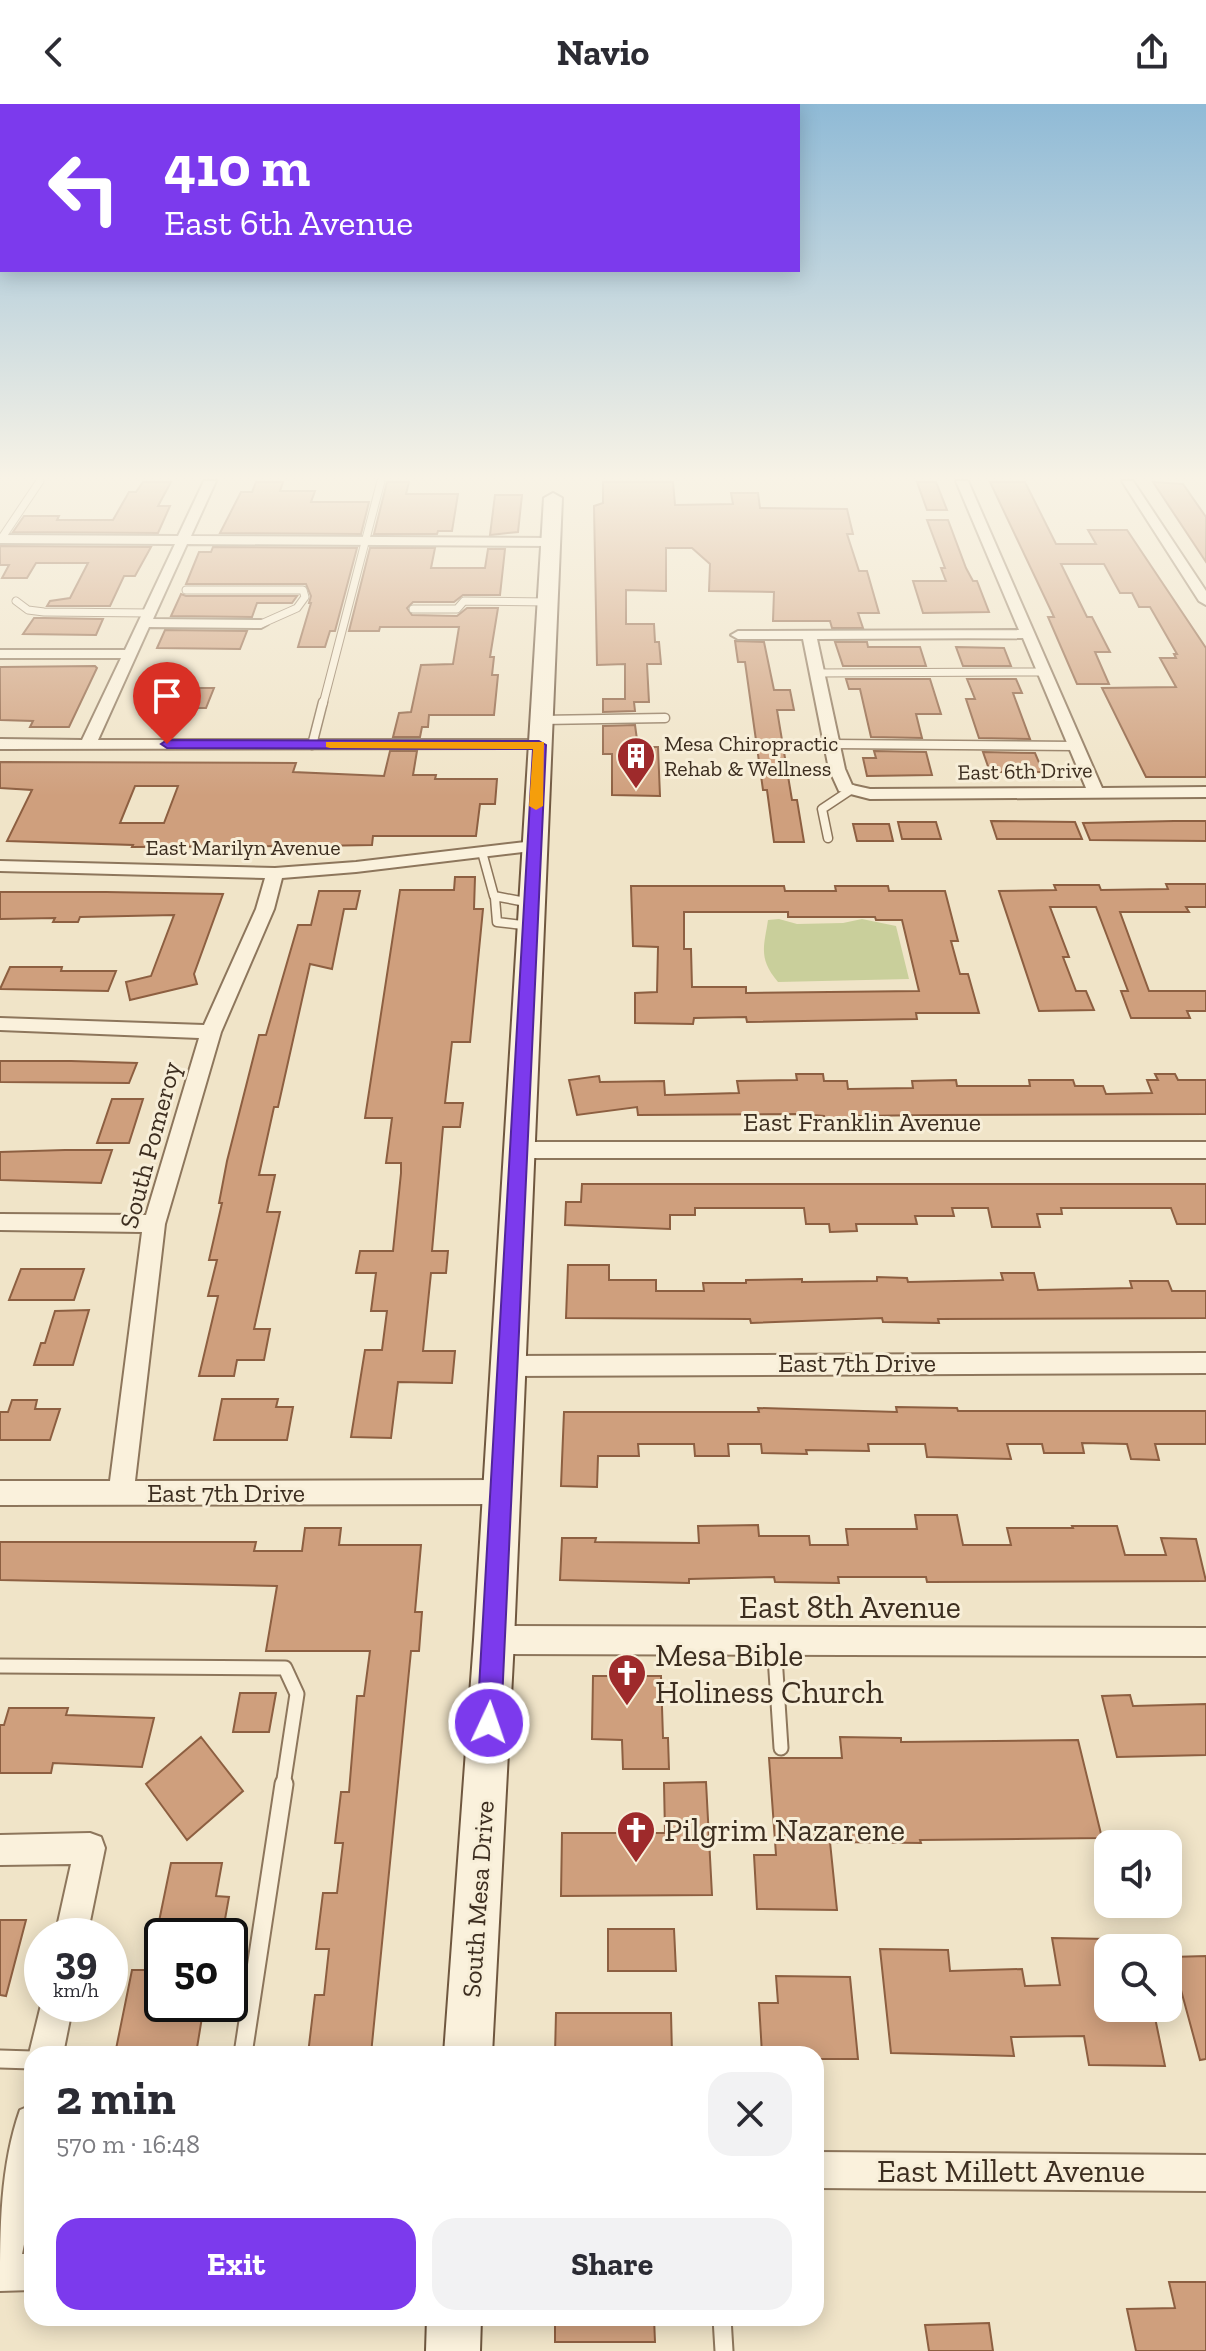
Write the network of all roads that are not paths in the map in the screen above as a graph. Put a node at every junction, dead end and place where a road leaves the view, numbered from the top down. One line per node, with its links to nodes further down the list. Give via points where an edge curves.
1 (162, 586): 9 (street)
2 (353, 586): 23 (lane)
3 (549, 586): 7 (main road, South Mesa Drive)
4 (1007, 586): 11 (street)
5 (186, 590): 10 (lane, via 303,590 305,597 297,608)
6 (16, 601): 9 (lane, via 28,610)
7 (548, 602): 8 (lane, via 464,601 457,609); 19 (main road, South Mesa Drive)
8 (413, 609)
9 (147, 618): 10 (street); 15 (street)
10 (261, 624)
11 (1028, 634): 13 (street); 16 (street)
12 (738, 635): 13 (street)
13 (809, 635): 17 (street)
14 (0, 654): 15 (street)
15 (130, 654): 21 (street)
16 (1044, 672): 17 (lane); 24 (street)
17 (818, 673): 22 (street)
18 (665, 718): 19 (lane)
19 (540, 732): 23 (street); 29 (main road, South Mesa Drive)
20 (0, 744): 21 (street)
21 (88, 744): 23 (street)
22 (832, 744): 24 (lane); 25 (street)
23 (312, 745)
24 (1076, 746): 26 (street)
25 (848, 788): 26 (street, East 6th Drive, via 870,794); 28 (lane, via 822,809)
26 (1096, 792): 27 (street, East 6th Drive)
27 (1206, 792)
28 (828, 838)
29 (534, 846): 30 (street, East Marilyn Avenue); 34 (main road, South Mesa Drive)
30 (482, 852): 32 (street, East Marilyn Avenue); 33 (lane)
31 (0, 866): 32 (street, East Marilyn Avenue)
32 (275, 873): 36 (street, South Pomeroy, via 265,909)
33 (495, 898): 34 (lane); 34 (lane, via 497,922)
34 (530, 914): 37 (main road, South Mesa Drive)
35 (0, 1024): 36 (street)
36 (211, 1032): 40 (street, South Pomeroy)
37 (517, 1150): 38 (street, East Franklin Avenue); 42 (main road, South Mesa Drive)
38 (1206, 1150)
39 (0, 1222): 40 (street)
40 (154, 1224): 45 (street, South Pomeroy)
41 (1206, 1363): 42 (street, East 7th Drive)
42 (507, 1366): 43 (main road, South Mesa Drive)
43 (500, 1492): 45 (street, East 7th Drive); 46 (main road, South Mesa Drive)
44 (0, 1493): 45 (street, East 7th Drive)
45 (121, 1493)
46 (494, 1640): 47 (street, East 8th Avenue); 56 (main road, South Mesa Drive)
47 (774, 1640): 48 (street, East 8th Avenue); 50 (lane)
48 (1206, 1642)
49 (0, 1666): 55 (lane, via 285,1668 297,1694)
50 (781, 1748)
51 (0, 1850): 52 (street, via 90,1848)
52 (75, 1918)
53 (53, 2022): 54 (street)
54 (48, 2046)
55 (244, 2046)
56 (469, 2046)
57 (0, 2059): 58 (lane)
58 (24, 2060)
59 (24, 2160): 63 (street)
60 (824, 2170): 61 (street, East Millett Avenue)
61 (1206, 2173)
62 (24, 2272): 63 (street)
63 (0, 2273)
64 (454, 2326): 66 (main road)
65 (722, 2326): 67 (lane)
66 (453, 2351)
67 (724, 2351)

